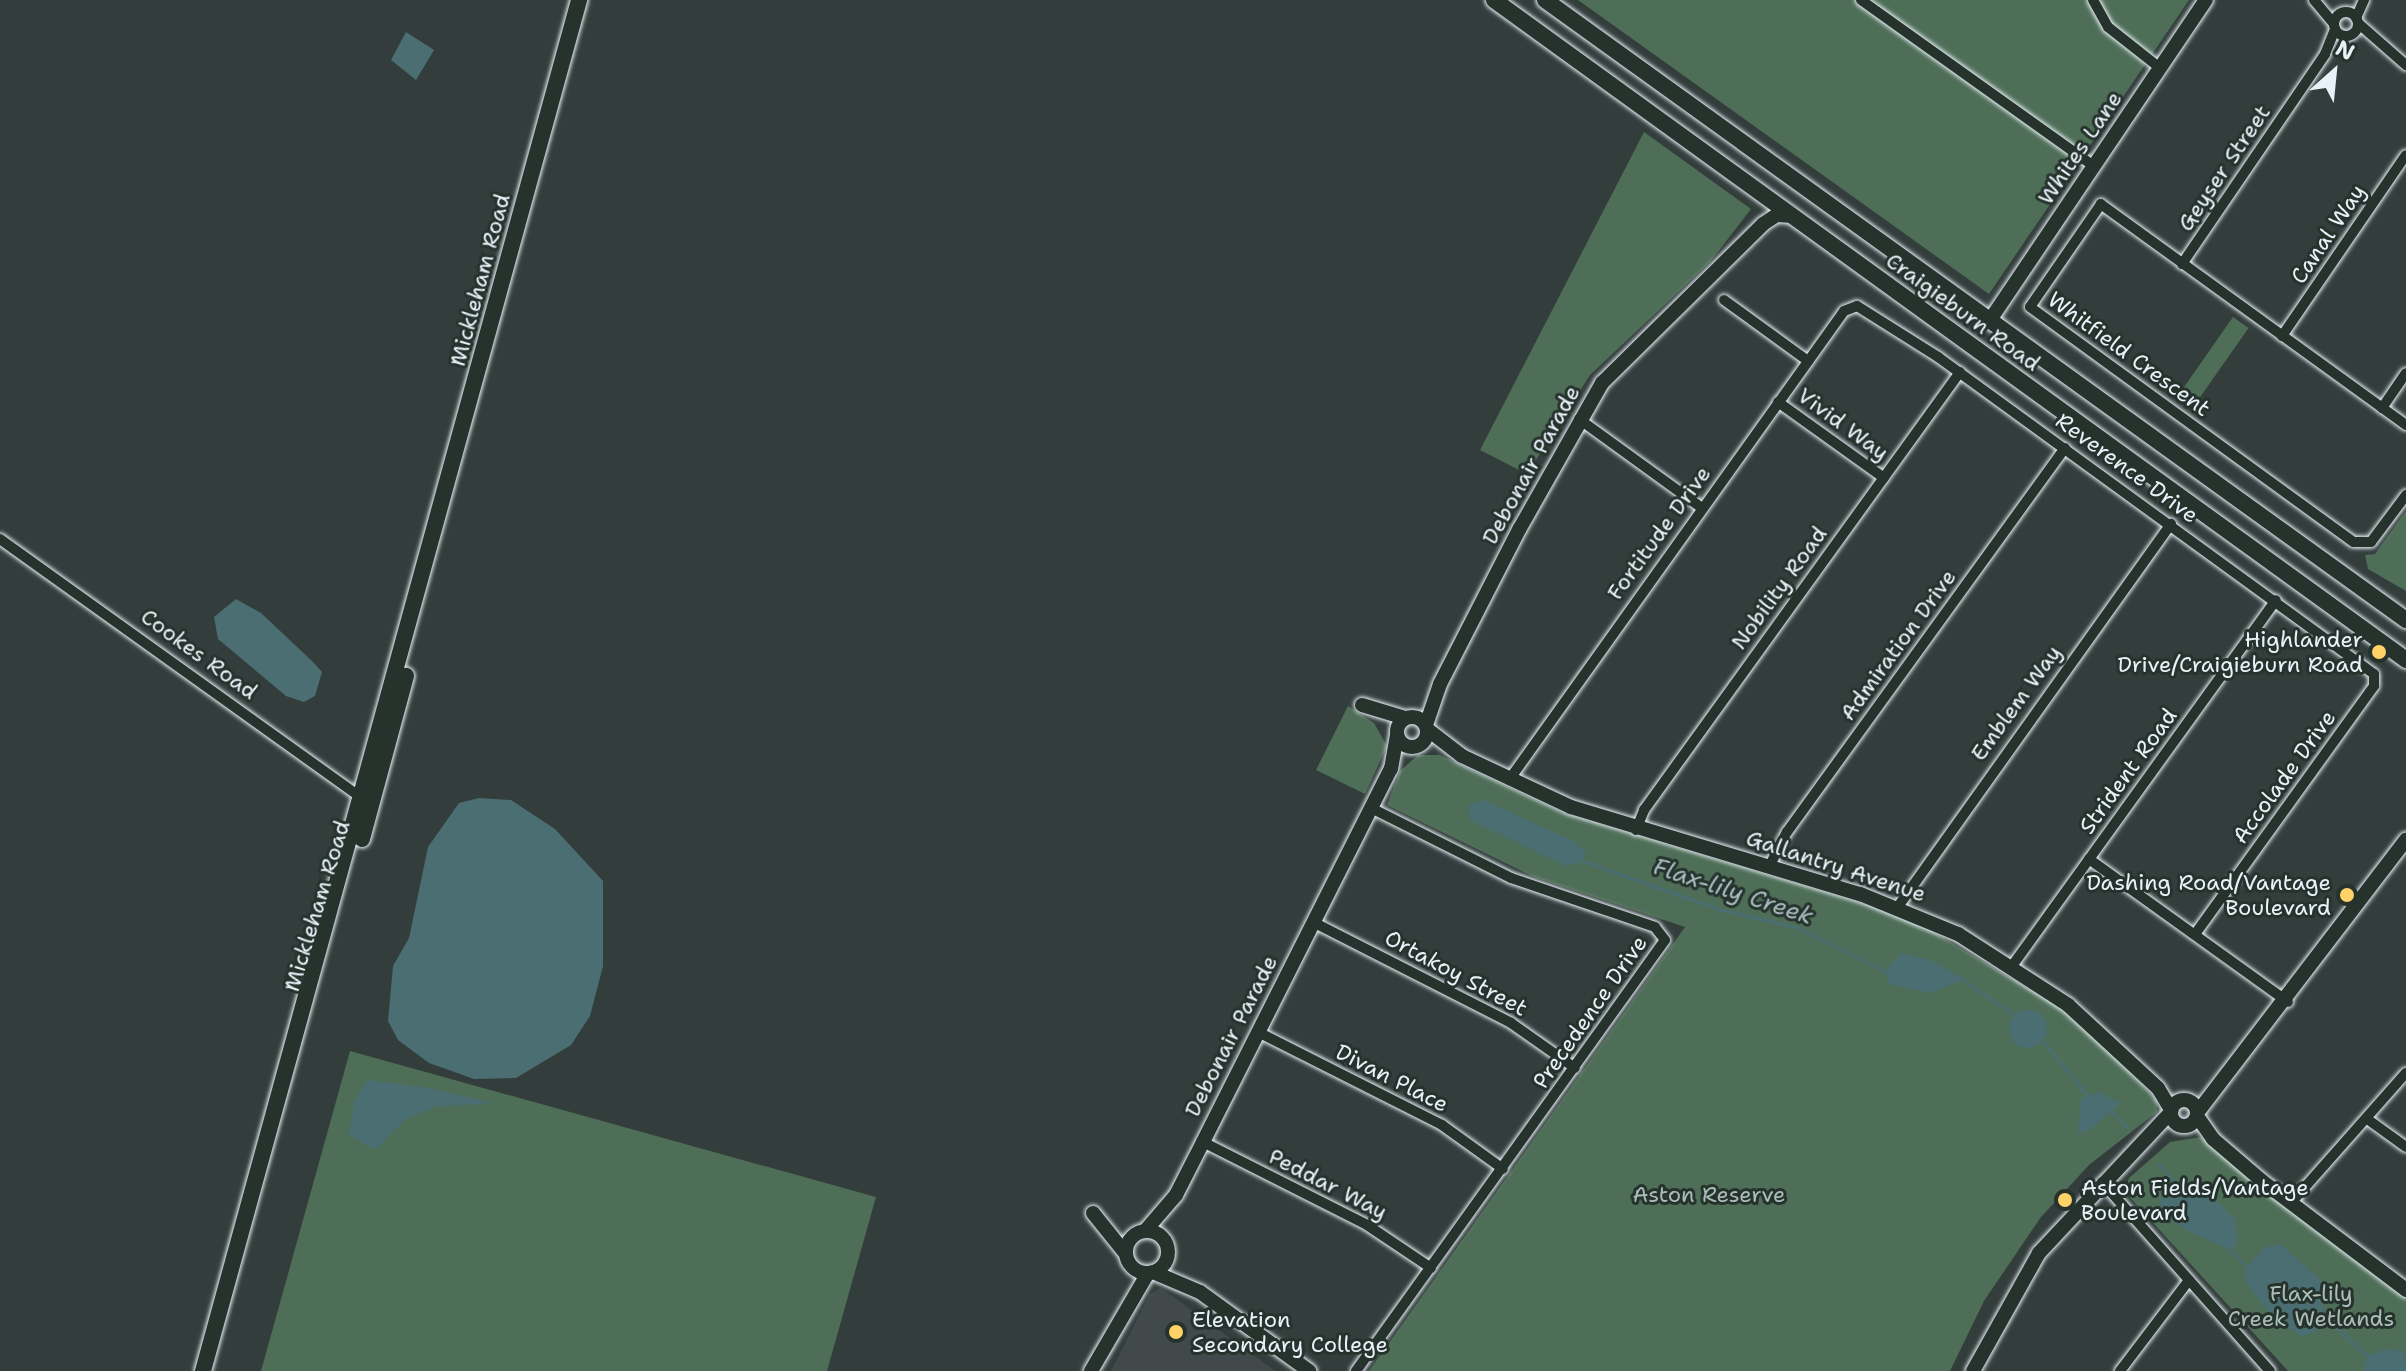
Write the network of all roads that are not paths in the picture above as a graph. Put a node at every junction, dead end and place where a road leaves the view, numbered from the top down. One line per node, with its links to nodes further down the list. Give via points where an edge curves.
1 (577, 0): 49 (main road, Mickleham Road)
2 (1494, 0): 16 (main road, Craigieburn Road)
3 (1545, 0): 22 (main road, Craigieburn Road)
4 (1861, 0): 15 (street)
5 (2093, 0): 13 (street, via 2108,27)
6 (2206, 0): 13 (street, Whites Lane)
7 (2314, 0): 9 (street); 10 (street)
8 (2362, 0): 9 (street)
9 (2351, 16): 10 (street); 10 (street); 11 (street)
10 (2341, 31): 11 (street); 19 (street, Geyser Street)
11 (2378, 46): 12 (street)
12 (2406, 65)
13 (2160, 68): 15 (street, Whites Lane)
14 (2406, 155): 23 (street, Canal Way)
15 (2094, 166): 22 (street, Whites Lane)
16 (1762, 194): 17 (main road, Craigieburn Road); 18 (street)
17 (1793, 216): 18 (street, via 1777,215); 39 (main road, Craigieburn Road)
18 (1763, 224): 29 (street, Debonair Parade, via 1712,281 1625,358)
19 (2182, 264): 23 (street, Whitfield Crescent); 33 (street, Whitfield Crescent, via 2101,204 2030,307 2354,542 2371,542)
20 (1724, 300): 24 (street)
21 (1844, 311): 24 (street, Fortitude Drive); 25 (street, Reverence Drive, via 1861,308)
22 (1990, 320): 38 (main road, Craigieburn Road)
23 (2282, 336): 28 (street, Whitfield Crescent)
24 (1808, 361): 27 (street, Fortitude Drive)
25 (1960, 372): 31 (street, Reverence Drive); 32 (street, Nobility Road)
26 (2406, 373): 28 (street)
27 (1778, 402): 32 (street, Vivid Way); 34 (street, Fortitude Drive)
28 (2382, 408): 30 (street, Whitfield Crescent)
29 (1579, 419): 34 (street); 41 (street, Debonair Parade)
30 (2406, 425)
31 (2065, 448): 35 (street, Reverence Drive); 54 (street, Admiration Drive, via 1787,832)
32 (1884, 478): 51 (street, Nobility Road, via 1644,810)
33 (2406, 495)
34 (1702, 508): 48 (street, Fortitude Drive)
35 (2171, 524): 37 (street, Reverence Drive); 55 (street, Emblem Way)
36 (0, 539): 49 (street, Cookes Road)
37 (2276, 600): 40 (street, Reverence Drive, via 2370,668); 53 (street, Strident Road)
38 (2406, 618)
39 (2406, 660)
40 (2376, 681): 57 (street, Accolade Drive)
41 (1440, 684): 42 (street, Debonair Parade); 43 (street, Debonair Parade)
42 (1407, 717): 43 (street, Gallantry Avenue); 44 (street, Debonair Parade); 44 (street, via 1357,702)
43 (1426, 727): 45 (street, Debonair Parade); 46 (street, Gallantry Avenue)
44 (1396, 734): 45 (street, Gallantry Avenue); 47 (street, Debonair Parade)
45 (1417, 746): 46 (street, Gallantry Avenue); 47 (street, Debonair Parade)
46 (1462, 756): 48 (street, Gallantry Avenue)
47 (1391, 769): 50 (street, Debonair Parade)
48 (1509, 780): 51 (street, Gallantry Avenue)
49 (362, 798): 61 (main road, Mickleham Road); 61 (main road, Mickleham Road)
50 (1371, 808): 56 (street, Debonair Parade); 62 (street, Precedence Drive, via 1511,878 1662,931 1659,953)
51 (1636, 830): 54 (street, Gallantry Avenue)
52 (2405, 843): 59 (street)
53 (2089, 859): 57 (street); 58 (street, Strident Road)
54 (1769, 867): 55 (street, Gallantry Avenue)
55 (1897, 908): 58 (street, Gallantry Avenue)
56 (1313, 922): 60 (street, Debonair Parade); 62 (street, Ortakoy Street, via 1511,1023)
57 (2195, 934): 59 (street)
58 (2012, 966): 65 (street, Gallantry Avenue, via 2090,1024)
59 (2288, 1002): 64 (street)
60 (1258, 1032): 69 (street, Debonair Parade); 71 (street, Divan Place, via 1442,1125)
61 (297, 1042): 84 (main road, Mickleham Road)
62 (1575, 1068): 71 (street, Precedence Drive)
63 (2406, 1073): 67 (street)
64 (2214, 1087): 65 (street); 66 (street)
65 (2177, 1106): 66 (street); 66 (street); 68 (street)
66 (2190, 1120): 68 (street); 74 (street)
67 (2370, 1121): 70 (street); 74 (street)
68 (2150, 1139): 72 (street)
69 (1203, 1142): 73 (street, Debonair Parade); 78 (street, Peddar Way, via 1367,1225)
70 (2406, 1147)
71 (1503, 1169): 78 (street, Precedence Drive)
72 (2102, 1182): 80 (street); 88 (street, via 2039,1253)
73 (1176, 1195): 75 (street, Debonair Parade); 76 (street, Debonair Parade)
74 (2290, 1204): 81 (street)
75 (1141, 1232): 76 (street); 77 (street, Debonair Parade); 77 (street, via 1093,1213)
76 (1167, 1247): 79 (street); 82 (street)
77 (1128, 1260): 79 (street); 83 (street)
78 (1431, 1268): 87 (street, Precedence Drive)
79 (1150, 1273): 82 (street); 83 (street)
80 (2189, 1280): 89 (street); 90 (street)
81 (2406, 1290)
82 (1200, 1292): 86 (street)
83 (1125, 1304): 85 (street)
84 (203, 1371)
85 (1091, 1371)
86 (1309, 1371)
87 (1356, 1371)
88 (1973, 1371)
89 (2120, 1371)
90 (2270, 1371)

